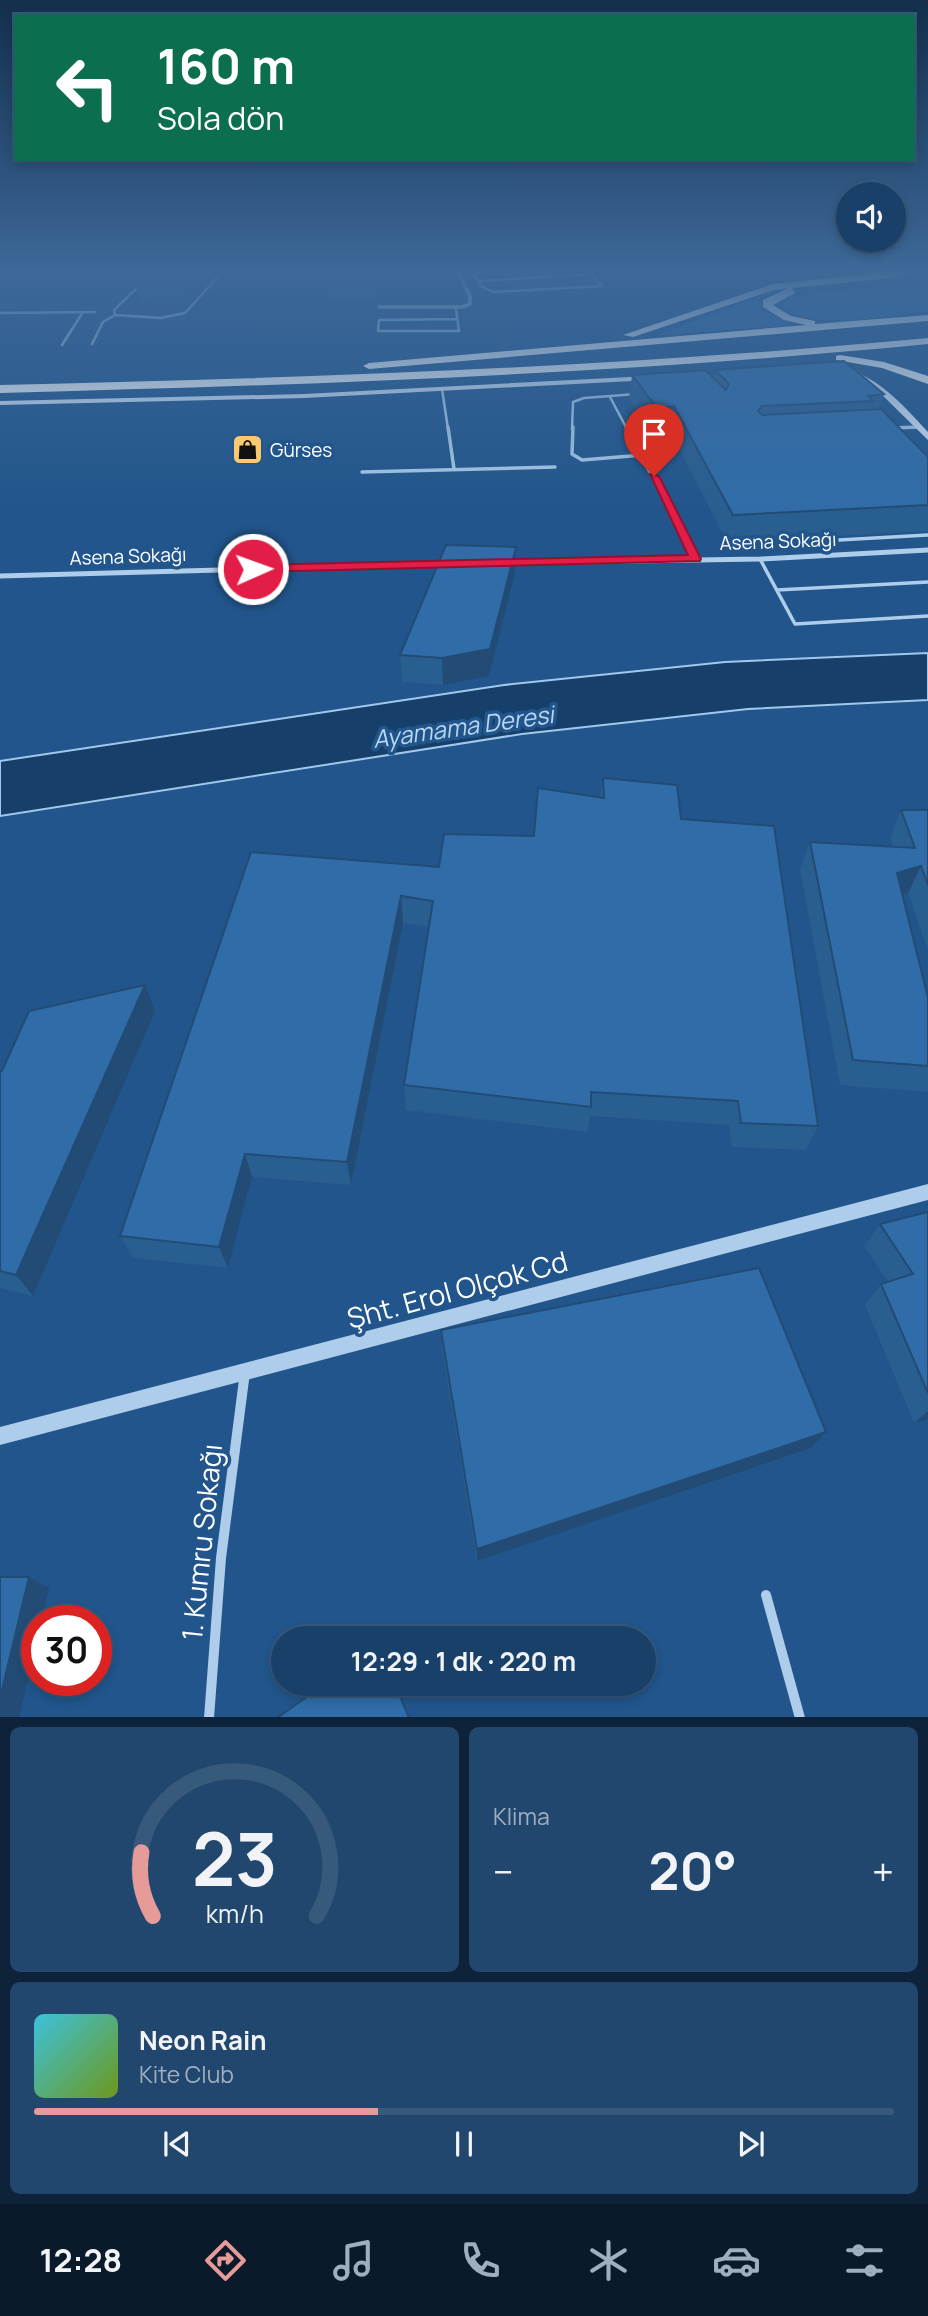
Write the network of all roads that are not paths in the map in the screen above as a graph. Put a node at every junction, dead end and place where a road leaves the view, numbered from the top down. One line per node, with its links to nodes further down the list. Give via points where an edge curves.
1 (521, 350): 6 (highway)
2 (539, 350): 6 (highway)
3 (654, 350): 8 (highway)
4 (811, 350): 9 (highway)
5 (928, 350): 7 (highway)
6 (491, 354): 8 (highway)
7 (834, 363): 9 (highway); 12 (highway, via 877,363); 18 (main road, via 863,375)
8 (369, 366): 10 (highway)
9 (570, 369): 13 (highway)
10 (0, 376)
11 (662, 378): 14 (main road)
12 (928, 380)
13 (0, 389)
14 (442, 390): 17 (main road); 23 (lane)
15 (649, 393): 16 (lane)
16 (610, 397): 21 (lane); 21 (lane, via 573,402 573,456 582,460)
17 (0, 403)
18 (918, 427): 19 (lane); 20 (main road)
19 (884, 429)
20 (928, 438)
21 (643, 455): 28 (lane)
22 (555, 467): 23 (lane)
23 (454, 470): 24 (lane)
24 (362, 472)
25 (928, 535): 26 (lane)
26 (785, 542)
27 (928, 550): 29 (street, Asena Sokağı)
28 (696, 559): 29 (street, Asena Sokağı); 30 (street, Asena Sokağı)
29 (761, 559): 34 (lane)
30 (493, 563)
31 (452, 564): 32 (street, Asena Sokağı)
32 (0, 576)
33 (928, 582): 34 (lane)
34 (777, 590): 35 (lane, via 795,624)
35 (928, 616)
36 (928, 1192): 37 (street, Şht. Erol Olçok Cd)
37 (245, 1372): 38 (street, Şht. Erol Olçok Cd); 40 (street, 1. Kumru Sokağı, via 221,1558)
38 (0, 1437)
39 (766, 1595): 41 (street)
40 (209, 1717)
41 (800, 1717)

